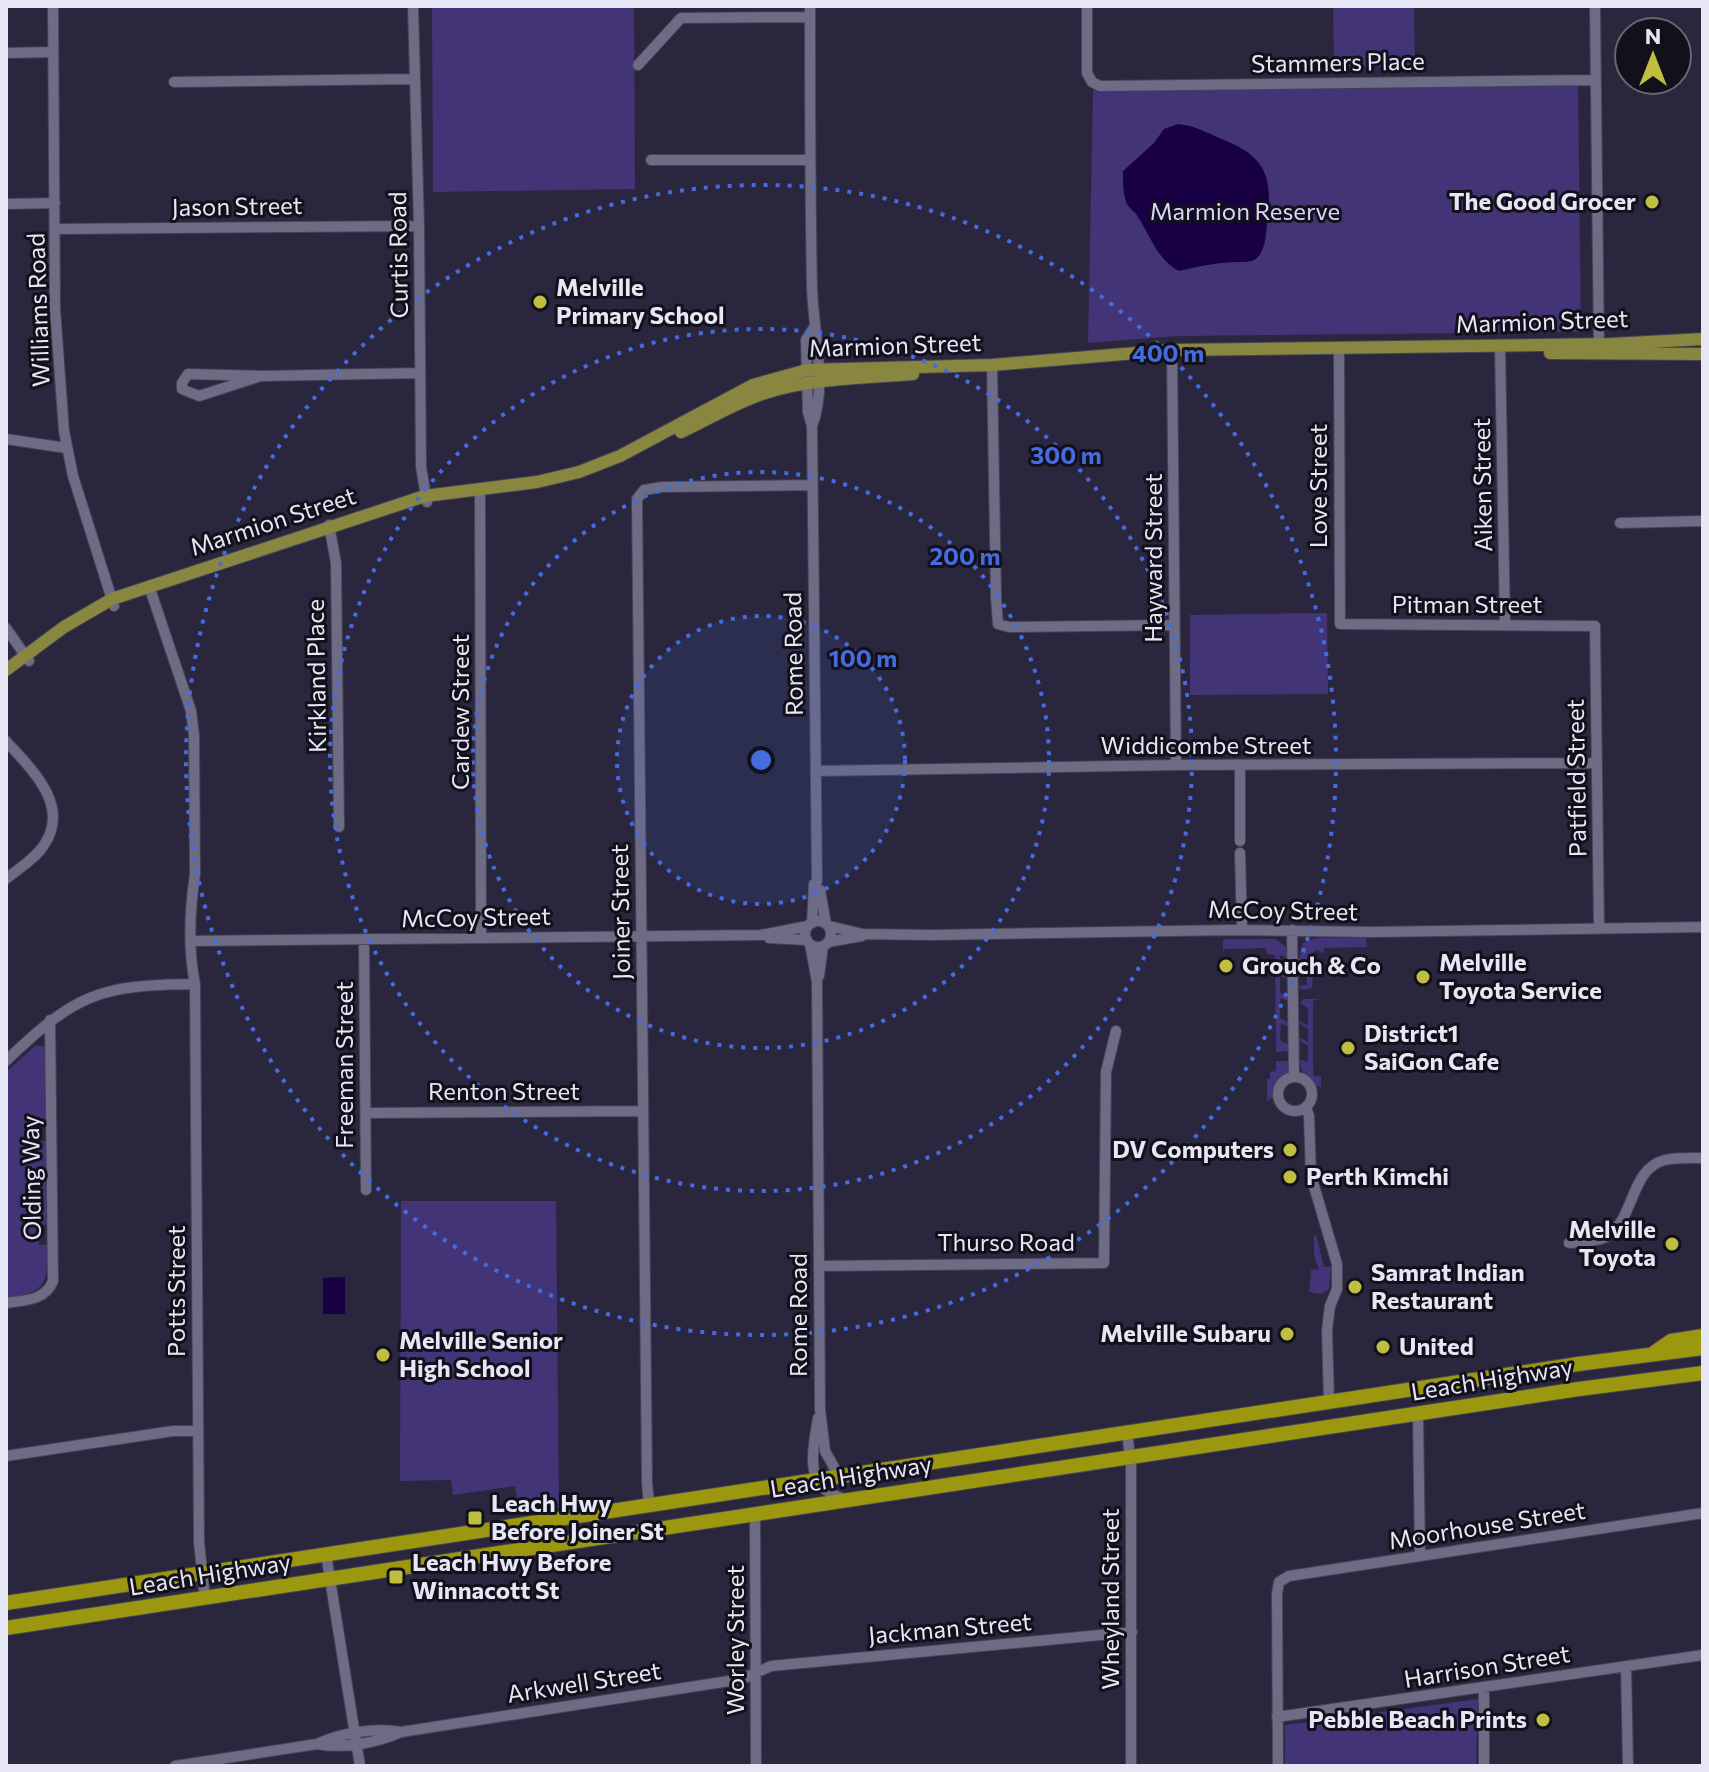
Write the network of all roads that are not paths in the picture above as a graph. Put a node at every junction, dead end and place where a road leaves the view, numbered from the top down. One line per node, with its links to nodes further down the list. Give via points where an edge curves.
1 (53, 6): 6 (street, Williams Road)
2 (413, 6): 9 (street, Curtis Road)
3 (1087, 6): 10 (street, Stammers Place, via 1087,73 1100,86)
4 (1595, 6): 10 (street)
5 (810, 11): 8 (street, via 681,18); 13 (street, Rome Road)
6 (53, 52): 7 (street); 14 (street, Williams Road)
7 (6, 53)
8 (638, 65)
9 (414, 79): 11 (street); 16 (street, Curtis Road)
10 (1595, 80): 19 (street)
11 (174, 82)
12 (651, 160): 13 (street)
13 (810, 160): 27 (street, Rome Road, via 813,329 806,340)
14 (55, 203): 15 (street); 17 (street, Williams Road)
15 (6, 204)
16 (419, 226): 17 (street, Jason Street); 25 (street, Curtis Road)
17 (56, 229): 29 (street, Williams Road, via 56,334)
18 (1703, 339): 19 (main road, Marmion Street)
19 (1599, 349): 20 (main road, Marmion Street); 23 (main road, Marmion Street)
20 (1500, 350): 21 (main road, Marmion Street); 39 (street, Aiken Street)
21 (1339, 351): 22 (main road, Marmion Street); 38 (street, Love Street)
22 (1172, 354): 24 (main road, Marmion Street); 40 (street, Hayward Street)
23 (1703, 354)
24 (992, 369): 27 (main road, Marmion Street); 40 (street, via 998,624)
25 (420, 373): 26 (street); 32 (street, Curtis Road)
26 (261, 376): 26 (street, via 199,396 182,389 188,374)
27 (813, 376): 30 (street, Rome Road, via 808,412); 31 (main road, Marmion Street, via 755,396 585,478 534,490)
28 (6, 439): 29 (street)
29 (66, 448): 37 (street, Williams Road)
30 (812, 485): 50 (street, Rome Road); 65 (street, Joiner Street, via 662,487 644,490 637,499)
31 (480, 491): 32 (main road, Marmion Street); 64 (street, Cardew Street)
32 (426, 499): 35 (main road, Marmion Street)
33 (1703, 521): 34 (street)
34 (1620, 523)
35 (330, 529): 36 (main road, Marmion Street); 51 (street, Kirkland Place, via 336,563)
36 (150, 589): 37 (main road, Marmion Street); 67 (street, Potts Street, via 191,711)
37 (113, 602): 43 (main road, Marmion Street, via 64,627)
38 (1340, 624): 39 (street, Pitman Street)
39 (1505, 624): 41 (street, Pitman Street)
40 (1174, 625): 48 (street, Hayward Street)
41 (1595, 626): 47 (street, Patfield Street)
42 (6, 628): 43 (street)
43 (26, 658): 44 (main road, Marmion Street); 45 (main road, Marmion Street)
44 (6, 670)
45 (6, 679)
46 (6, 741): 54 (street, via 41,780 52,820 44,844)
47 (1597, 763): 49 (street, Widdicombe Street); 59 (street, Patfield Street)
48 (1176, 765): 49 (street, Widdicombe Street); 50 (street, Widdicombe Street)
49 (1240, 766): 52 (street)
50 (816, 771): 55 (street, Rome Road)
51 (339, 827)
52 (1240, 841)
53 (1240, 853): 60 (street)
54 (6, 879)
55 (817, 881): 56 (street, Rome Road); 57 (street, Rome Road)
56 (810, 924): 57 (street); 63 (street, McCoy Street); 68 (street, via 805,932)
57 (827, 925): 62 (street, McCoy Street); 69 (street, via 831,936)
58 (1703, 927): 59 (street, McCoy Street)
59 (1599, 929): 61 (street, McCoy Street)
60 (1242, 930): 61 (street, McCoy Street); 62 (street, McCoy Street)
61 (1292, 930): 75 (street)
62 (863, 934): 69 (street, McCoy Street)
63 (761, 935): 65 (street, McCoy Street); 68 (street, McCoy Street)
64 (481, 937): 65 (street, McCoy Street); 66 (street, McCoy Street)
65 (641, 938): 77 (street, Joiner Street)
66 (364, 940): 67 (street, McCoy Street); 78 (street, Freeman Street)
67 (195, 941): 71 (street, Potts Street)
68 (809, 942): 69 (street); 70 (street, Rome Road)
69 (826, 944): 70 (street, Rome Road)
70 (817, 982): 82 (street, Rome Road)
71 (195, 984): 72 (street, via 120,988 72,1005); 93 (street, Potts Street)
72 (50, 1020): 74 (street); 83 (street, Olding Way, via 53,1281 38,1297)
73 (1116, 1031): 82 (street, Thurso Road, via 1106,1072 1104,1263)
74 (6, 1061)
75 (1294, 1077): 76 (street, via 1311,1088); 76 (street, via 1279,1088 1280,1102 1291,1111)
76 (1306, 1107): 90 (street, via 1311,1176 1337,1264 1327,1330)
77 (643, 1111): 78 (street, Renton Street); 100 (street, Joiner Street)
78 (366, 1113): 80 (street, Freeman Street)
79 (1703, 1158): 81 (street, via 1658,1162 1642,1176 1624,1219 1605,1237)
80 (366, 1190)
81 (1569, 1243)
82 (819, 1266): 91 (street, Rome Road)
83 (6, 1303)
84 (1703, 1336): 86 (highway, via 1671,1341)
85 (1703, 1348): 86 (highway, Leach Highway)
86 (1653, 1353): 88 (highway, Leach Highway)
87 (1703, 1373): 89 (highway, Leach Highway)
88 (1505, 1375): 89 (highway); 90 (highway, Leach Highway)
89 (1509, 1400): 92 (highway, Leach Highway)
90 (1329, 1402): 94 (highway, Leach Highway)
91 (820, 1409): 97 (street, Rome Road, via 825,1451); 98 (street, Rome Road)
92 (1418, 1413): 96 (highway, Leach Highway); 104 (street)
93 (198, 1431): 95 (street); 105 (street, Potts Street)
94 (1127, 1432): 96 (street, Wheyland Street); 97 (highway, Leach Highway)
95 (6, 1456)
96 (1130, 1457): 99 (highway, Leach Highway); 110 (street, Wheyland Street)
97 (839, 1476): 98 (highway, Leach Highway)
98 (817, 1480): 99 (street); 100 (highway, Leach Highway)
99 (846, 1500): 102 (highway, Leach Highway)
100 (649, 1505): 103 (highway, Leach Highway)
101 (1703, 1513): 104 (street, Moorhouse Street)
102 (755, 1514): 106 (highway, Leach Highway); 114 (street, Worley Street)
103 (326, 1554): 105 (highway, Leach Highway); 106 (street)
104 (1420, 1556): 116 (street, Moorhouse Street, via 1289,1576 1279,1582)
105 (202, 1573): 107 (street, Potts Street); 108 (highway, Leach Highway)
106 (329, 1579): 107 (highway, Leach Highway); 117 (street)
107 (205, 1598): 109 (highway, Leach Highway)
108 (6, 1603)
109 (6, 1628)
110 (1132, 1632): 112 (street, Jackman Street); 121 (street, Wheyland Street)
111 (1703, 1655): 113 (street, Harrison Street)
112 (771, 1666): 114 (street, Arkwell Street)
113 (1626, 1666): 115 (street, Harrison Street); 124 (street)
114 (757, 1671): 117 (street, Arkwell Street, via 742,1679 401,1732 387,1729); 120 (street, Worley Street)
115 (1484, 1687): 116 (street, Harrison Street); 123 (street)
116 (1277, 1717): 122 (street)
117 (356, 1739): 118 (street, Arkwell Street, via 329,1738); 119 (street)
118 (175, 1766)
119 (360, 1766)
120 (756, 1766)
121 (1131, 1766)
122 (1278, 1766)
123 (1484, 1766)
124 (1628, 1766)

